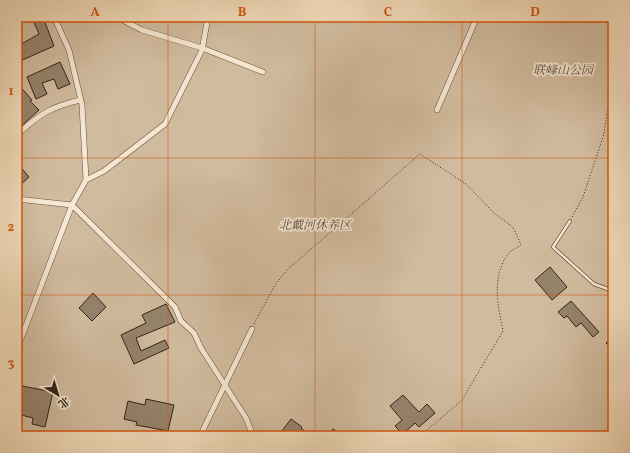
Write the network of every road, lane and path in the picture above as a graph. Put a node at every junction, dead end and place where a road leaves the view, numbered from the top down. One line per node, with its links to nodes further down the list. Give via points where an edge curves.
1 (54, 17): 8 (street, via 69,50)
2 (117, 17): 5 (street, via 142,30)
3 (208, 17): 5 (street)
4 (477, 17): 9 (street)
5 (202, 48): 7 (street); 11 (street, via 165,124 104,171)
6 (613, 71): 14 (path, via 604,134 583,197)
7 (263, 72)
8 (80, 100): 10 (street, via 58,105 35,117); 11 (street)
9 (436, 110)
10 (17, 135)
11 (86, 180): 13 (street)
12 (17, 199): 13 (street)
13 (72, 205): 17 (street); 18 (street, via 175,307 181,321 194,333)
14 (570, 221): 15 (lane, via 553,247 594,284)
15 (613, 291)
16 (252, 329): 18 (street); 21 (path, via 262,307 286,270 420,154 466,184 502,220 513,227 521,245 509,253 499,275 496,295 503,331 462,400)
17 (17, 349)
18 (224, 384): 19 (street); 20 (street, via 246,418)
19 (200, 436)
20 (253, 436)
21 (420, 436)

